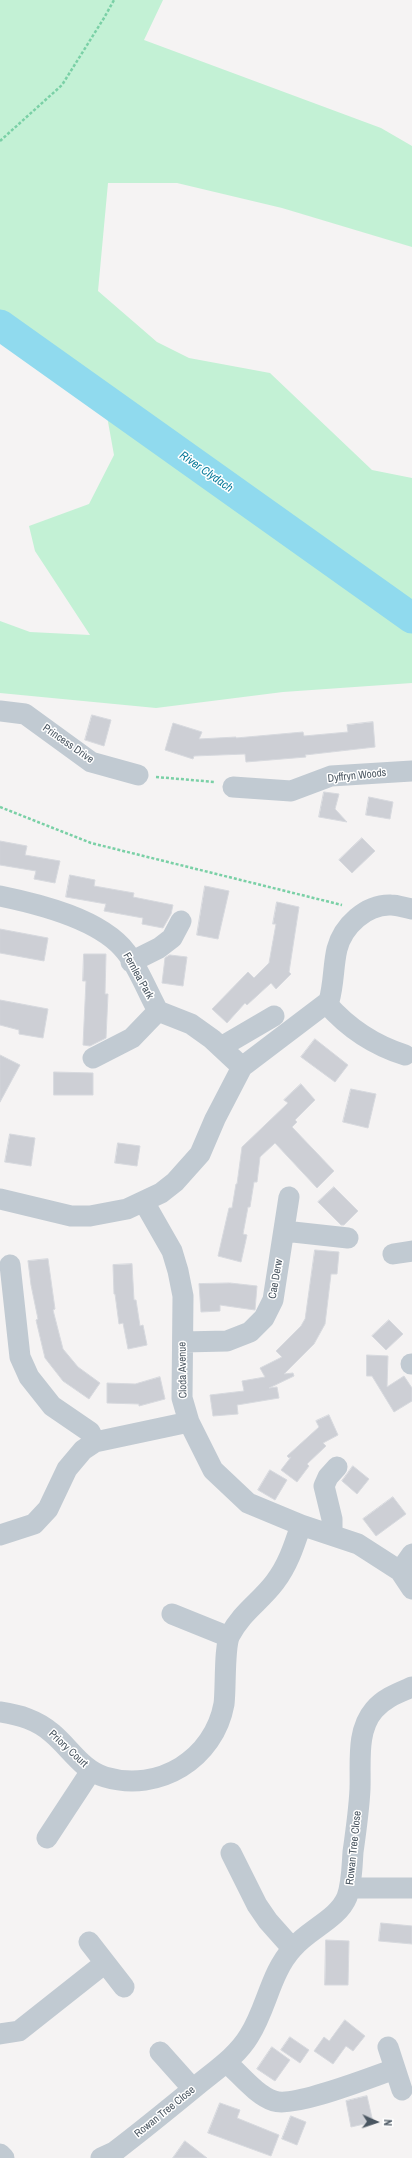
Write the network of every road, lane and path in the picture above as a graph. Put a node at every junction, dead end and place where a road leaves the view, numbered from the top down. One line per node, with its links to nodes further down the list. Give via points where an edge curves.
1 (114, 0): 2 (path, via 62,85)
2 (0, 141)
3 (0, 711): 5 (street, Princess Drive, via 25,714 91,762)
4 (412, 771): 6 (street, Dyffryn Woods, via 331,776 291,791)
5 (138, 775): 6 (path, via 227,784)
6 (233, 787)
7 (0, 807): 10 (path, via 91,843 350,907)
8 (0, 896): 12 (street, Fernlea Park, via 32,903 97,926 126,952)
9 (412, 909): 10 (street, via 390,905 378,907)
10 (357, 917): 13 (street, via 339,941 332,990)
11 (181, 921): 12 (street, via 172,938 159,948)
12 (131, 962): 14 (street, Fernlea Park)
13 (326, 1004): 17 (street, via 365,1039); 19 (street)
14 (158, 1011): 16 (street, Fernlea Park, via 191,1024); 18 (street, via 132,1038)
15 (274, 1016): 16 (street)
16 (221, 1047): 19 (street, Fernlea Park)
17 (405, 1055)
18 (93, 1058)
19 (242, 1067): 22 (street, via 200,1154 175,1182)
20 (289, 1197): 23 (street, Cae Derw)
21 (0, 1198): 22 (street, via 71,1216 109,1214)
22 (144, 1202): 26 (street, Cloda Avenue, via 172,1251 178,1271 183,1296)
23 (284, 1231): 24 (street); 26 (street, Cae Derw, via 273,1300 257,1326 239,1338 227,1342)
24 (348, 1238)
25 (10, 1265): 28 (street, via 20,1357 29,1378 52,1406 90,1432)
26 (183, 1342): 27 (street, Cloda Avenue, via 182,1398)
27 (188, 1422): 28 (street); 30 (street, Cloda Avenue, via 213,1470 248,1503)
28 (95, 1442): 32 (street, via 83,1450 67,1469 48,1509 34,1524)
29 (337, 1467): 31 (street, via 324,1486 332,1519)
30 (301, 1525): 31 (street, Cloda Avenue); 37 (street, Priory Court, via 289,1562 274,1584 244,1613)
31 (332, 1534): 34 (street, Cloda Avenue, via 358,1544)
32 (0, 1535)
33 (412, 1554): 34 (street)
34 (400, 1571): 35 (street, Cloda Avenue)
35 (412, 1589)
36 (172, 1614): 37 (street)
37 (229, 1637): 40 (street, Priory Court, via 224,1704 207,1744 198,1755 175,1772 147,1780 118,1780)
38 (412, 1687): 43 (street, Rowan Tree Close, via 380,1704 368,1718 364,1728)
39 (0, 1712): 40 (street, Priory Court, via 21,1716 42,1725)
40 (91, 1771): 41 (street)
41 (47, 1838)
42 (231, 1853): 46 (street, via 257,1905 268,1922)
43 (350, 1888): 44 (street); 46 (street, Rowan Tree Close, via 336,1913 310,1931)
44 (412, 1888)
45 (89, 1942): 47 (street)
46 (292, 1948): 52 (street, Rowan Tree Close, via 279,1966 262,2013 248,2038)
47 (105, 1963): 48 (street); 49 (street, via 19,2031)
48 (124, 1987)
49 (0, 2034)
50 (388, 2047): 53 (street)
51 (160, 2052): 54 (street)
52 (226, 2062): 53 (street, via 261,2094 280,2103 299,2101); 54 (street, Rowan Tree Close)
53 (395, 2069): 55 (street)
54 (193, 2089): 58 (street, Rowan Tree Close, via 114,2152)
55 (402, 2090)
56 (0, 2154): 57 (street)
57 (4, 2158)
58 (101, 2158)

